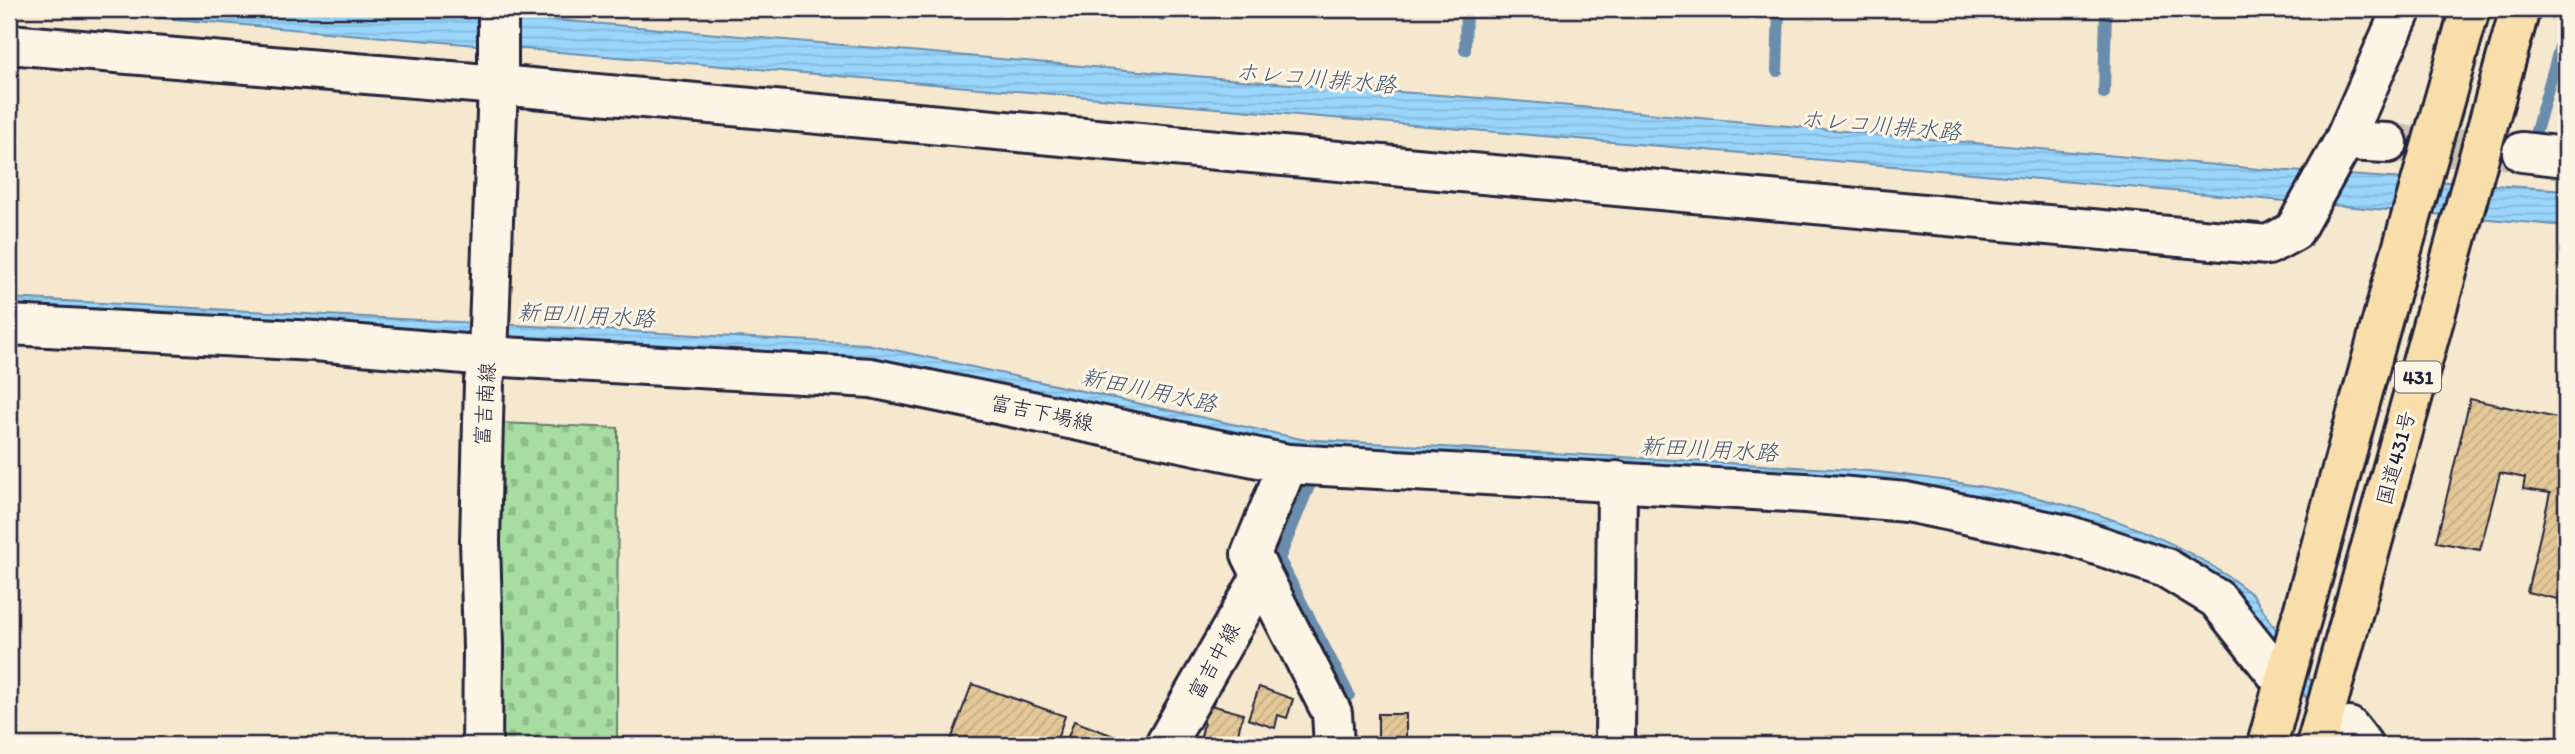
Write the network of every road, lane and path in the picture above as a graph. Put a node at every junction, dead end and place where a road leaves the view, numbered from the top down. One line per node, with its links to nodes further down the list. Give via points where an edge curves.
1 (498, 9): 6 (street, 富吉南線)
2 (2402, 9): 7 (street)
3 (2470, 9): 16 (highway, 431)
4 (2520, 9): 22 (highway, 国道431号 / 431)
5 (9, 44): 6 (street)
6 (498, 74): 7 (street, via 2269,245 2294,231); 12 (street, 富吉南線)
7 (2344, 141): 8 (street)
8 (2388, 143)
9 (2522, 152): 10 (street)
10 (2566, 157)
11 (9, 325): 12 (street, 富吉下場線, via 315,341)
12 (488, 356): 13 (street, 富吉下場線, via 871,378); 17 (street, 富吉南線, via 480,541)
13 (1288, 464): 14 (street, 富吉下場線); 15 (street, via 1251,554)
14 (1617, 481): 16 (street, 富吉下場線, via 1906,502 2067,535 2166,568 2217,599); 20 (street)
15 (1261, 577): 18 (street, 富吉中線); 19 (street, via 1332,713)
16 (2283, 682): 21 (highway, 431)
17 (482, 745)
18 (1165, 745)
19 (1334, 745)
20 (1615, 745)
21 (2267, 745)
22 (2316, 745)

